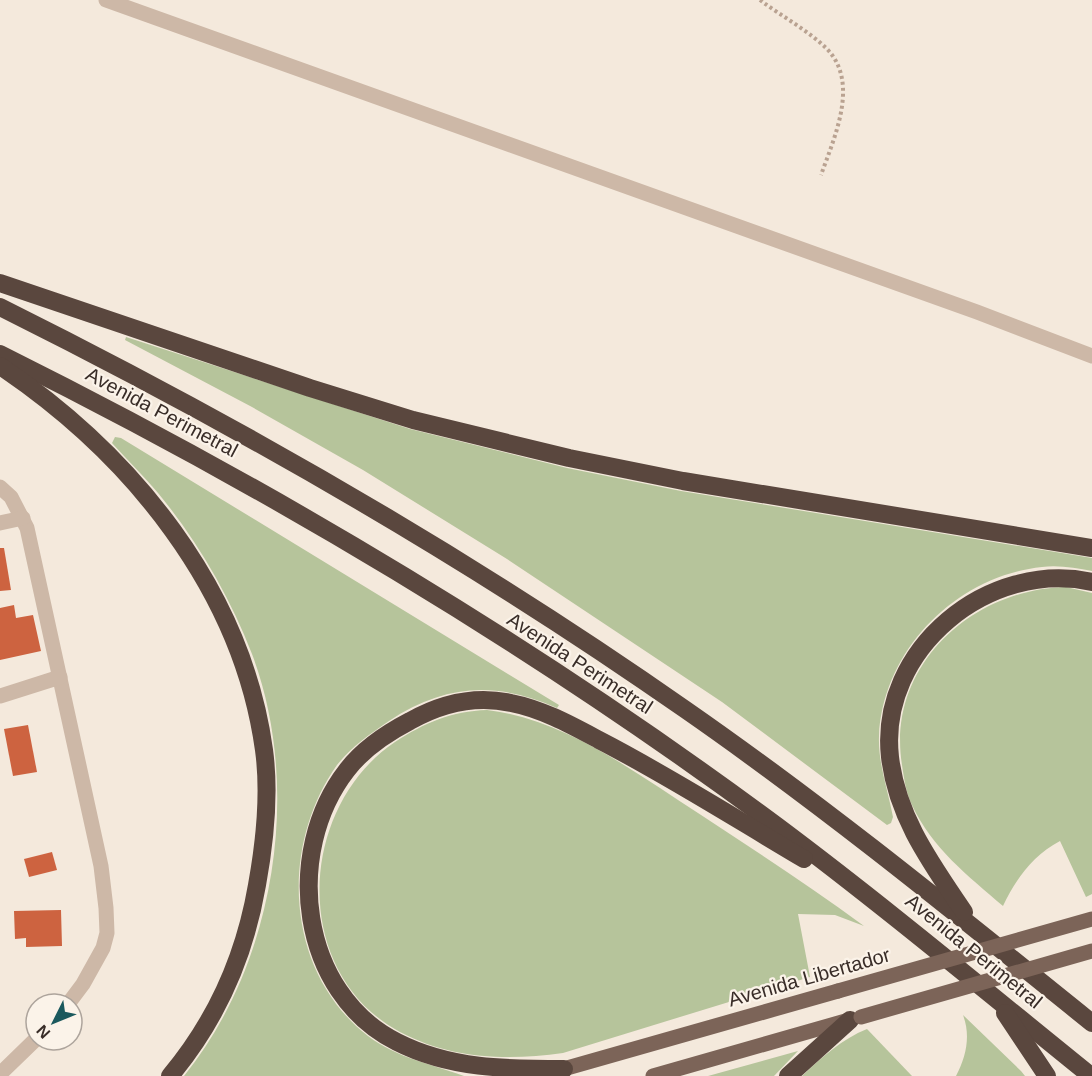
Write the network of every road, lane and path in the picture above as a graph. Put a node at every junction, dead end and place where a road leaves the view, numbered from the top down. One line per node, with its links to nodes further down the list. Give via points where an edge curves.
1 (106, 0): 7 (street)
2 (760, 0): 3 (path, via 828,50 843,78 840,117)
3 (821, 175)
4 (0, 283): 12 (highway, via 412,420 682,481)
5 (0, 307): 18 (highway, Avenida Perimetral, via 230,426 527,604 800,791)
6 (0, 354): 16 (highway, Avenida Perimetral, via 210,463 505,639 660,743)
7 (1092, 356)
8 (0, 366): 27 (highway, via 61,412 112,458 150,500 192,559 225,618 254,699 264,751 267,801 254,901 238,961 220,1001 201,1035)
9 (0, 487): 10 (street)
10 (23, 518): 11 (street); 14 (street)
11 (0, 523)
12 (1092, 548)
13 (1092, 582): 18 (highway, via 1043,577 974,602 929,638 898,691 890,747 901,806 926,856)
14 (60, 677): 15 (street); 20 (street, via 101,866 107,933 96,963)
15 (0, 696)
16 (885, 908): 21 (highway, Avenida Perimetral); 25 (highway, via 639,760 541,712 510,702 463,700 421,715 384,736 358,757 324,809 311,850 309,891 310,918 322,958 333,981 360,1016 395,1041 464,1065)
17 (1092, 919): 25 (main road, Avenida Libertador, bridge)
18 (975, 928): 23 (highway, Avenida Perimetral)
19 (1092, 951): 22 (main road, bridge)
20 (76, 992)
21 (996, 999): 31 (highway); 32 (highway, Avenida Perimetral)
22 (856, 1019): 29 (main road); 30 (highway)
23 (1092, 1023)
24 (24, 1050): 26 (street)
25 (564, 1069): 28 (main road, Avenida Libertador)
26 (0, 1074)
27 (170, 1076)
28 (538, 1076)
29 (653, 1076)
30 (788, 1076)
31 (1047, 1076)
32 (1091, 1076)

